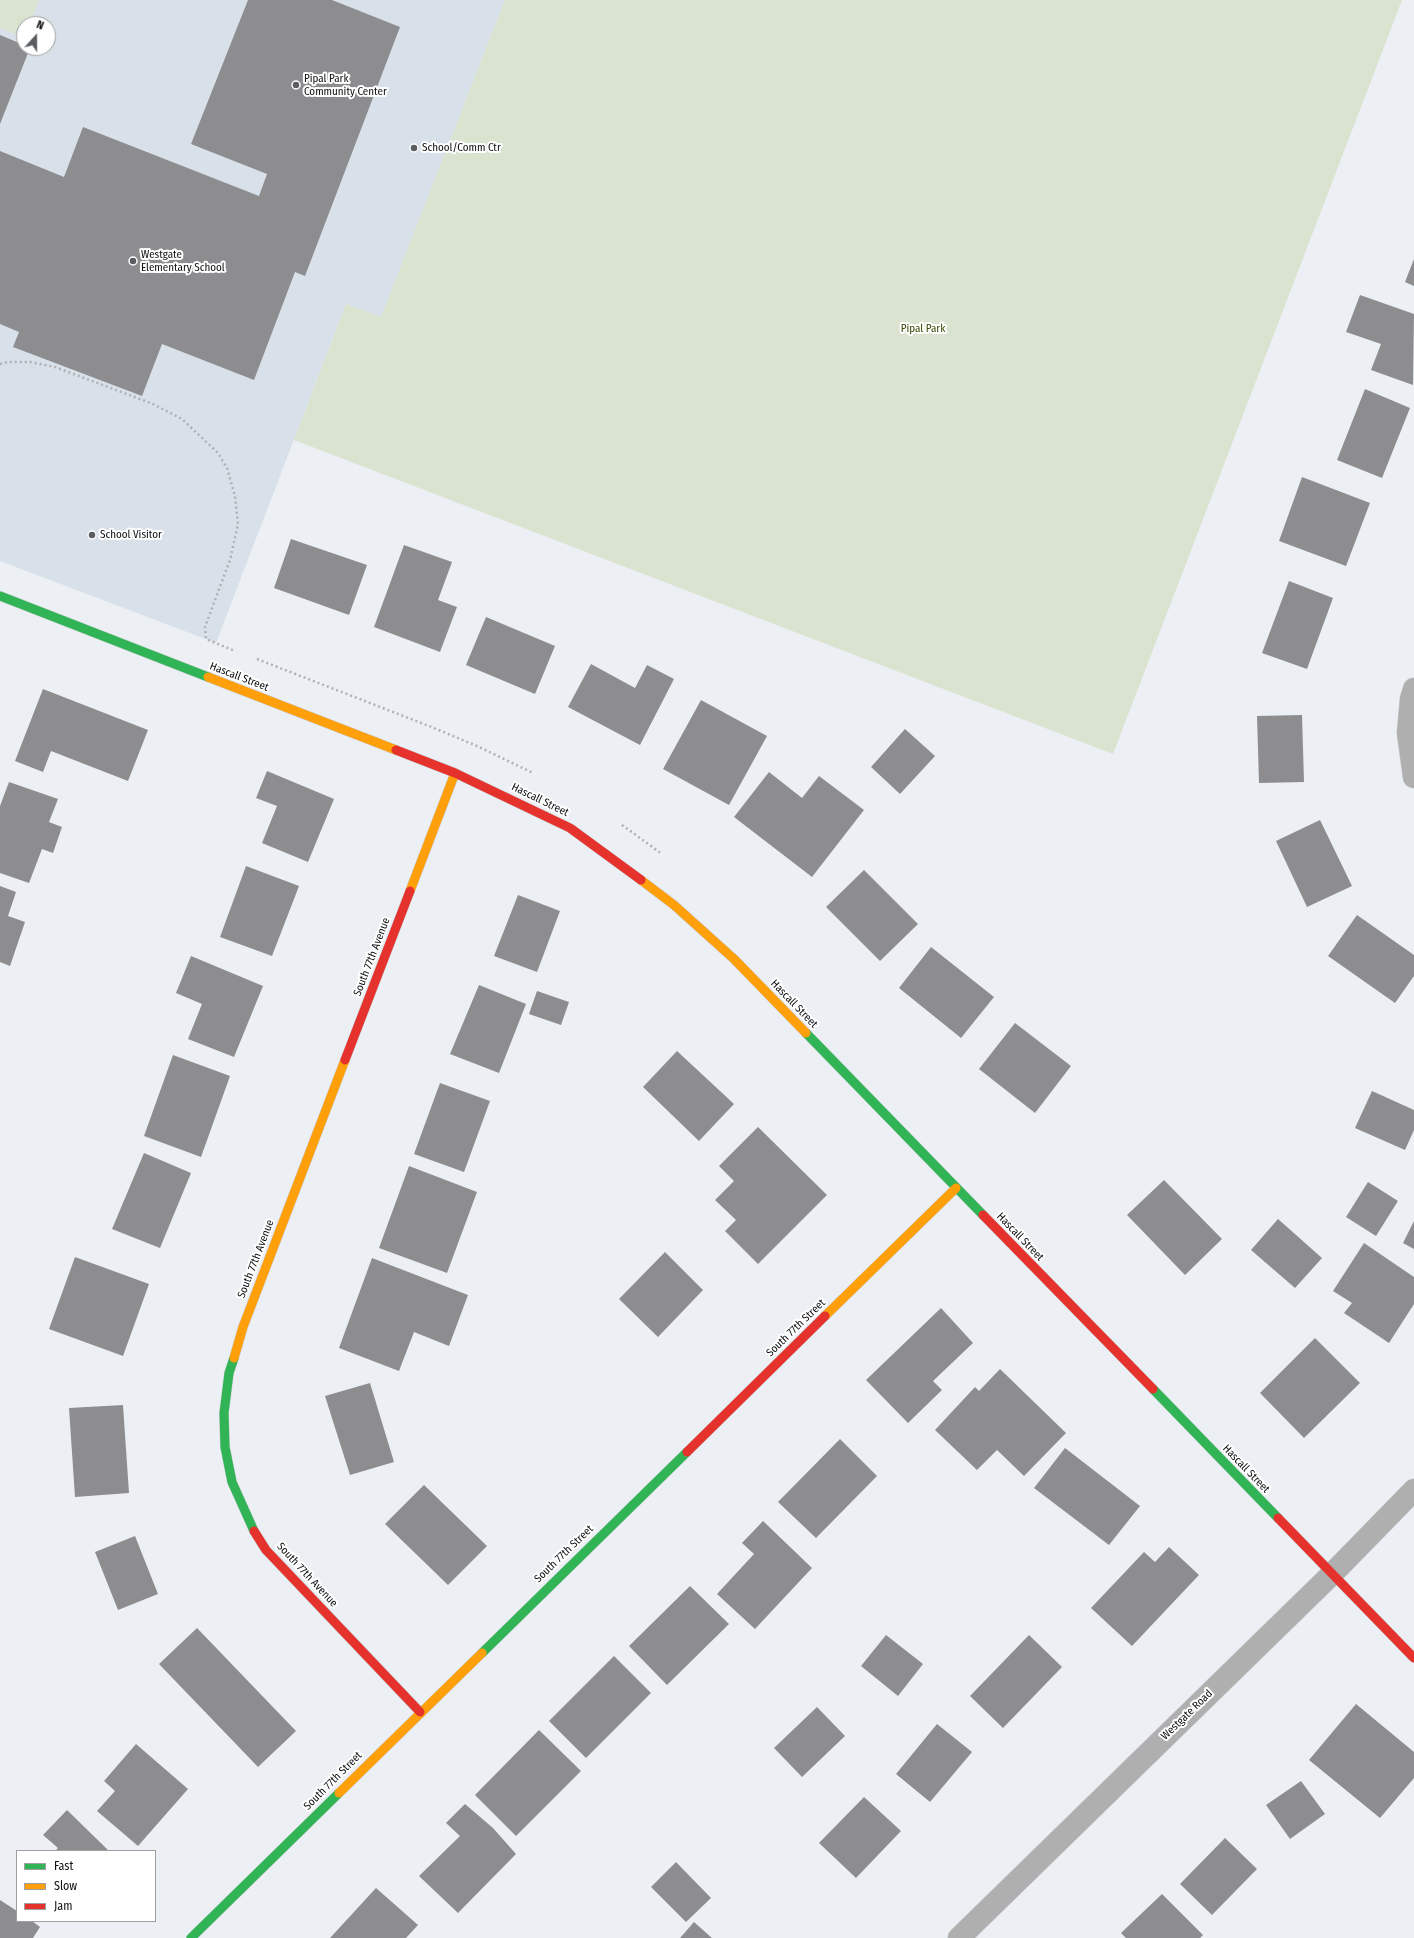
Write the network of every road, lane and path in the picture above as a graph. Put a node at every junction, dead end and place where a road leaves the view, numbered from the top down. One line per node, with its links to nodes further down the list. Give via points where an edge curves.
1 (0, 596): 3 (street, Hascall Street)
2 (1414, 688): 4 (street, via 1408,734)
3 (455, 773): 5 (street, Hascall Street, via 570,828 674,905 734,959); 9 (street, South 77th Avenue, via 242,1327 229,1372 224,1413 225,1448 232,1482 250,1524 266,1550)
4 (1414, 777)
5 (956, 1188): 7 (street, Hascall Street); 9 (street, South 77th Street)
6 (1414, 1490): 7 (street, Westgate Road)
7 (1332, 1574): 8 (street, Hascall Street); 11 (street, Westgate Road)
8 (1414, 1658)
9 (420, 1712): 10 (street, South 77th Street)
10 (191, 1938)
11 (959, 1938)

